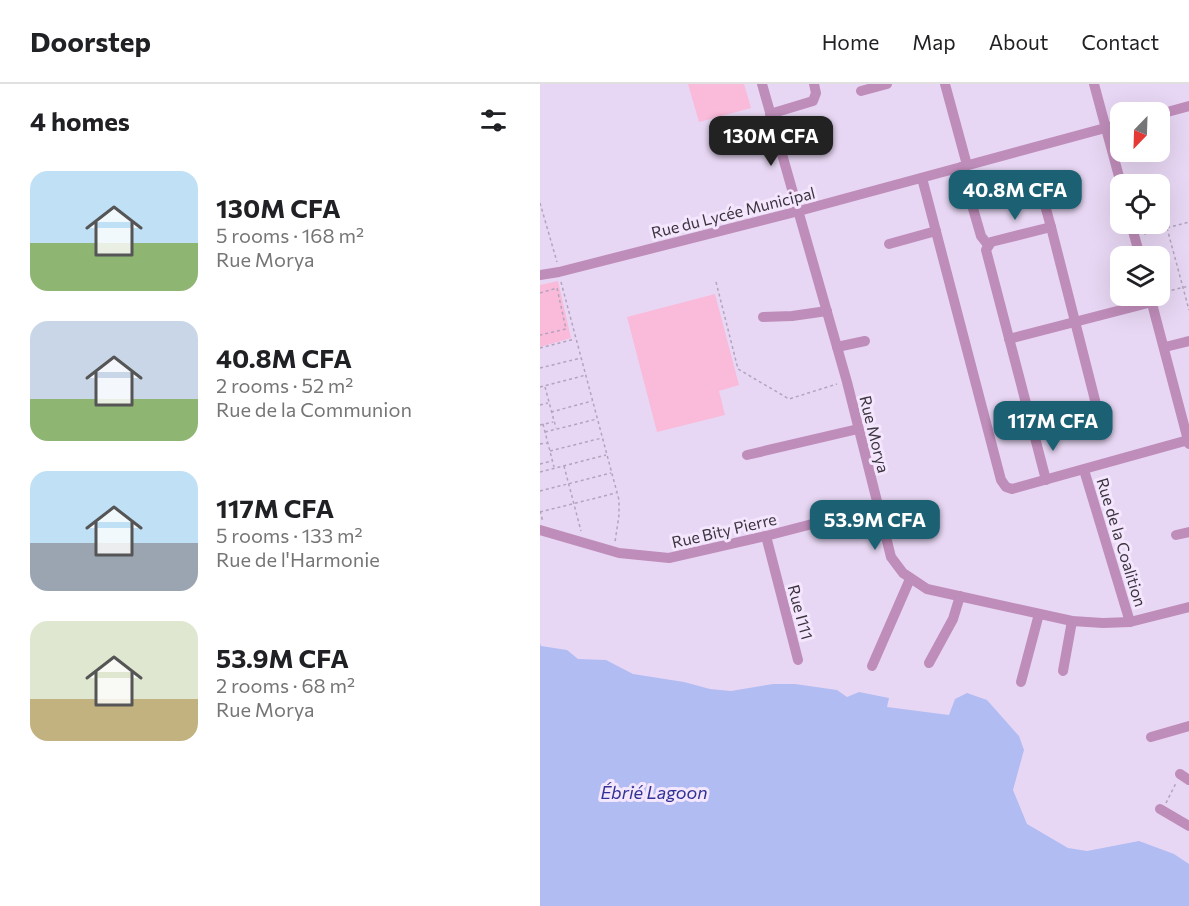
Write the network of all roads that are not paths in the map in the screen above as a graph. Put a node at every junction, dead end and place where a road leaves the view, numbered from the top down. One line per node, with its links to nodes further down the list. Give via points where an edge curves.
1 (762, 84): 9 (street, Rue Morya)
2 (814, 84): 9 (street, via 813,101)
3 (887, 84): 6 (street)
4 (945, 84): 12 (street)
5 (1094, 84): 11 (street)
6 (861, 91)
7 (1189, 106): 8 (street)
8 (1170, 111)
9 (770, 114): 16 (street, Rue Morya)
10 (1110, 127): 11 (street, Rue du Lycée Municipal)
11 (1105, 128): 12 (street, Rue du Lycée Municipal); 13 (street)
12 (964, 166): 14 (street, Rue du Lycée Municipal); 20 (street, via 981,236)
13 (1118, 174)
14 (922, 178): 16 (street, Rue du Lycée Municipal); 18 (street)
15 (1043, 198): 17 (street)
16 (799, 211): 21 (street, Rue du Lycée Municipal); 24 (street, Rue Morya)
17 (1051, 227): 20 (street); 26 (street)
18 (936, 231): 19 (street); 37 (street, via 1001,480 1012,489)
19 (889, 244)
20 (988, 245): 27 (street, via 987,255)
21 (540, 275)
22 (1125, 306): 26 (street)
23 (1156, 306): 31 (street)
24 (827, 311): 25 (street); 30 (street, Rue Morya)
25 (763, 317)
26 (1076, 321): 27 (street); 33 (street, via 1098,412 1093,419 1036,433)
27 (1009, 339): 33 (street)
28 (865, 341): 30 (street)
29 (1189, 341): 31 (street)
30 (837, 347): 32 (street, Rue Morya)
31 (1165, 348): 34 (street)
32 (858, 429): 35 (street); 38 (street, Rue Morya)
33 (1033, 430): 37 (street)
34 (1189, 442): 36 (street)
35 (747, 455)
36 (1084, 470): 37 (street); 48 (street, Rue de la Coalition)
37 (1046, 480)
38 (878, 507): 42 (street, Rue Bity Pierre); 43 (street, Rue Morya, via 891,557)
39 (540, 530): 42 (street, Rue Bity Pierre, via 614,552 669,558)
40 (1189, 532): 41 (street)
41 (1176, 535)
42 (766, 536): 49 (street, Rue I111)
43 (910, 579): 44 (street, Rue Morya, via 927,589); 51 (street)
44 (960, 596): 46 (street, Rue Morya); 50 (street, via 953,619)
45 (1189, 607): 48 (street, Rue Morya)
46 (1040, 614): 47 (street, Rue Morya); 53 (street)
47 (1072, 621): 48 (street, Rue Morya); 52 (street)
48 (1130, 622)
49 (798, 660)
50 (929, 663)
51 (872, 666)
52 (1063, 671)
53 (1021, 682)
54 (1189, 726): 55 (street)
55 (1151, 737)
56 (1160, 809): 57 (street)
57 (1189, 826)

